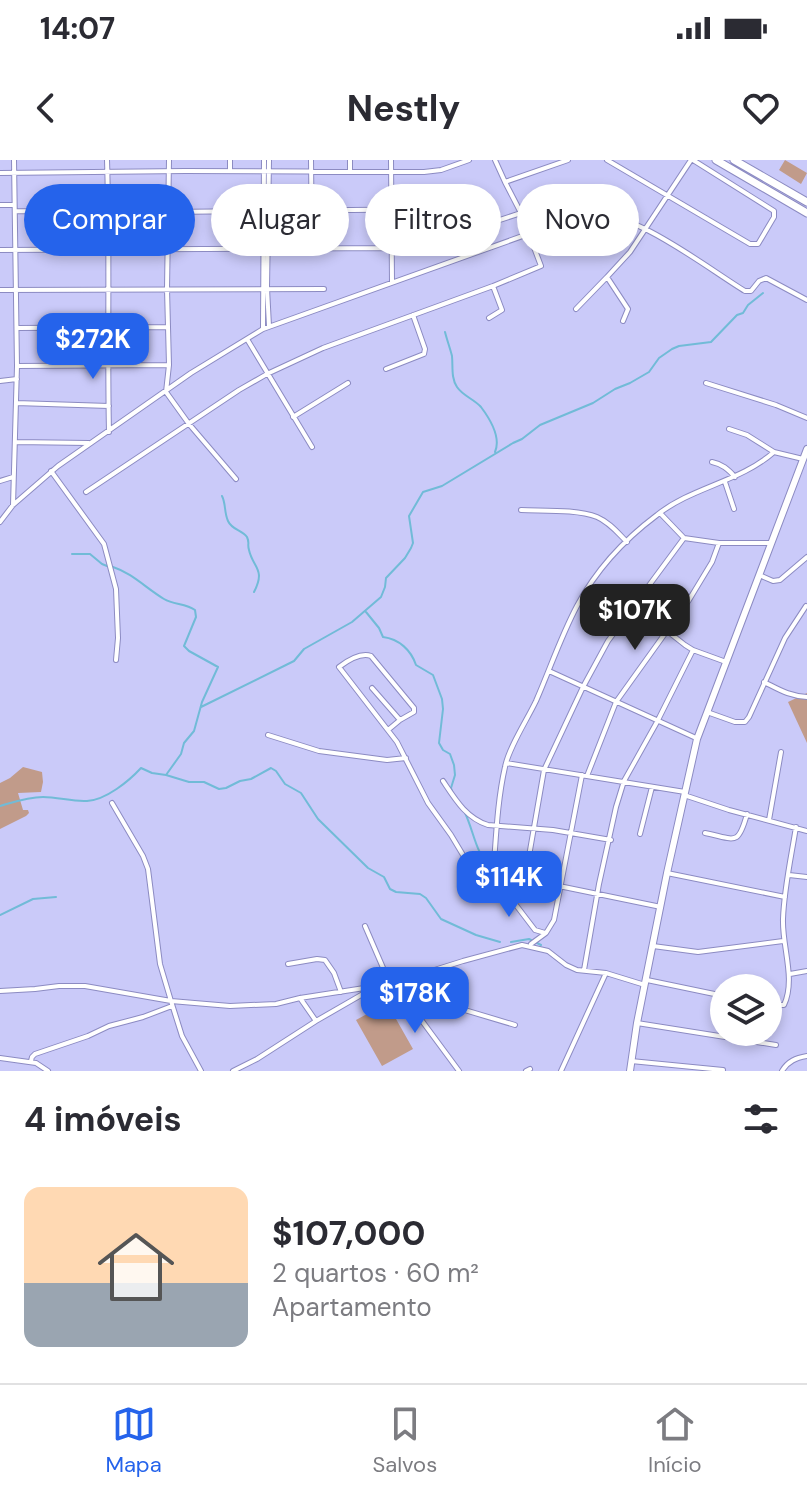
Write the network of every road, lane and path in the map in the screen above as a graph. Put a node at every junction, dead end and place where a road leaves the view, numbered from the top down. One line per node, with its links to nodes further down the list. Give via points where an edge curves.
1 (14, 160): 24 (street)
2 (107, 160): 16 (street)
3 (169, 160): 17 (street)
4 (230, 160): 18 (street)
5 (266, 160): 22 (street)
6 (311, 160): 19 (street)
7 (350, 160): 20 (street)
8 (391, 160): 21 (street)
9 (469, 160): 21 (street, via 431,172)
10 (495, 160): 25 (street)
11 (568, 160): 25 (street)
12 (607, 160): 31 (street)
13 (692, 160): 31 (street); 31 (street, via 774,211 760,242 750,244)
14 (716, 160): 37 (main road)
15 (734, 160): 32 (main road)
16 (107, 171): 17 (street); 24 (street); 26 (street)
17 (169, 171): 18 (street); 27 (street)
18 (230, 171): 22 (street)
19 (311, 171): 20 (street); 22 (street); 29 (street)
20 (350, 171): 21 (street)
21 (391, 171): 30 (street)
22 (266, 172): 28 (street)
23 (0, 173): 24 (street)
24 (14, 173): 35 (street)
25 (505, 182): 34 (street)
26 (107, 184)
27 (169, 184)
28 (266, 184)
29 (311, 184)
30 (391, 184)
31 (667, 194): 39 (street)
32 (807, 202)
33 (0, 205): 35 (street)
34 (517, 205)
35 (14, 208): 36 (street); 42 (street)
36 (24, 208)
37 (807, 213)
38 (639, 225): 39 (street)
39 (646, 228): 49 (street); 58 (street, via 745,291 766,278)
40 (517, 237): 50 (street)
41 (0, 250): 42 (street)
42 (15, 250): 43 (street); 53 (street)
43 (24, 250)
44 (109, 256): 54 (street)
45 (168, 256): 55 (street)
46 (266, 256): 52 (street)
47 (391, 256): 50 (street)
48 (537, 256): 51 (street, via 541,266)
49 (607, 277): 59 (street); 62 (street, via 628,309)
50 (392, 282): 66 (street)
51 (493, 286): 60 (street); 61 (street, via 502,310)
52 (265, 288): 55 (street); 56 (street); 66 (street)
53 (15, 289): 54 (street); 57 (street); 64 (street)
54 (110, 289): 55 (street); 65 (street)
55 (167, 289): 63 (street)
56 (324, 289)
57 (0, 290)
58 (807, 300)
59 (576, 309)
60 (413, 315): 71 (street, via 424,354); 72 (street)
61 (489, 318)
62 (623, 321)
63 (167, 327): 65 (street); 68 (street)
64 (17, 328): 65 (street); 69 (street)
65 (108, 328): 70 (street)
66 (266, 328): 67 (street)
67 (247, 339): 72 (street); 77 (street)
68 (169, 365): 70 (street); 77 (street)
69 (17, 366): 70 (street); 73 (street)
70 (109, 367): 79 (street)
71 (386, 369)
72 (267, 374): 80 (street); 82 (street)
73 (17, 379): 74 (street); 78 (street)
74 (0, 381)
75 (348, 383): 80 (street)
76 (706, 383): 81 (street)
77 (166, 392): 82 (street); 84 (street)
78 (16, 403): 79 (street); 85 (street)
79 (109, 406): 84 (street)
80 (293, 417): 87 (street)
81 (807, 418)
82 (189, 424): 95 (street); 98 (street)
83 (729, 429): 89 (street)
84 (109, 432): 86 (street)
85 (15, 442): 86 (street); 93 (street)
86 (91, 443): 92 (street)
87 (312, 447)
88 (807, 449): 90 (street)
89 (774, 452): 90 (street); 94 (street)
90 (803, 459): 107 (street)
91 (712, 462): 94 (street)
92 (51, 471): 99 (street); 114 (street, via 104,544 116,589)
93 (13, 477): 96 (street); 99 (street)
94 (735, 477): 97 (street)
95 (236, 479)
96 (0, 481)
97 (725, 482): 100 (street); 102 (street)
98 (86, 492)
99 (13, 505): 103 (street)
100 (734, 509)
101 (521, 510): 105 (street, via 596,517)
102 (659, 513): 104 (street); 105 (street)
103 (0, 522)
104 (684, 538): 106 (street); 110 (street)
105 (627, 542): 116 (street, via 586,590)
106 (719, 543): 107 (street); 112 (street)
107 (771, 543): 109 (street)
108 (807, 557): 109 (street, via 780,580)
109 (759, 575): 115 (street)
110 (634, 605): 112 (street); 118 (street)
111 (806, 606): 117 (street)
112 (666, 632): 113 (street); 121 (street)
113 (693, 650): 115 (street); 124 (street)
114 (116, 660)
115 (726, 662): 122 (street)
116 (549, 671): 118 (street); 130 (street)
117 (764, 682): 120 (street, via 786,694); 122 (street, via 745,722)
118 (583, 687): 121 (street); 131 (street)
119 (372, 688): 123 (street)
120 (807, 697)
121 (616, 702): 124 (street); 132 (street)
122 (707, 712): 127 (street)
123 (400, 720): 125 (street); 125 (street, via 414,708 373,658 366,654 341,665)
124 (657, 722): 127 (street); 134 (street)
125 (388, 730): 129 (street)
126 (268, 735): 129 (street, via 319,751)
127 (697, 739): 136 (street)
128 (781, 752): 139 (street)
129 (406, 758): 150 (street, via 469,865)
130 (506, 763): 131 (street); 140 (street)
131 (544, 770): 132 (street); 142 (street)
132 (584, 775): 134 (street); 144 (street)
133 (443, 781): 140 (street, via 472,818)
134 (624, 781): 135 (street); 147 (street)
135 (652, 787): 136 (street); 146 (street)
136 (684, 794): 138 (street); 148 (street)
137 (112, 803): 176 (street, via 148,869 160,964)
138 (747, 814): 139 (street); 145 (street, via 738,838)
139 (769, 820): 141 (street)
140 (497, 825): 142 (street); 150 (street)
141 (796, 827): 143 (street); 149 (street)
142 (533, 828): 144 (street); 153 (street)
143 (807, 831)
144 (571, 833): 147 (street); 154 (street)
145 (705, 833)
146 (640, 834)
147 (611, 840): 155 (street)
148 (667, 873): 156 (street); 157 (street)
149 (788, 875): 152 (street); 156 (street)
150 (493, 876): 151 (street)
151 (504, 877): 153 (street); 159 (street, via 506,892 535,930)
152 (807, 877)
153 (525, 879): 154 (street)
154 (561, 886): 155 (street); 159 (street)
155 (597, 895): 157 (street); 164 (street)
156 (785, 897): 160 (street)
157 (661, 907): 162 (street)
158 (365, 926): 169 (street)
159 (546, 933): 161 (street)
160 (783, 941): 162 (street, via 698,952); 167 (street)
161 (530, 945): 164 (street); 169 (street)
162 (653, 946): 168 (street)
163 (288, 964): 173 (street, via 325,960)
164 (583, 971): 166 (street)
165 (807, 971): 167 (street)
166 (606, 973): 168 (street); 191 (street)
167 (789, 974): 177 (street)
168 (646, 982): 174 (street); 179 (street)
169 (392, 984): 170 (street); 172 (street)
170 (377, 986): 173 (street); 178 (street)
171 (0, 991): 176 (street, via 85,986)
172 (401, 991): 180 (street); 190 (street)
173 (341, 992): 175 (street)
174 (710, 993)
175 (300, 998): 176 (street, via 254,1006); 178 (street)
176 (172, 1003): 184 (street, via 35,1054); 188 (street)
177 (782, 1005)
178 (316, 1021): 189 (street)
179 (637, 1023): 181 (street); 185 (street)
180 (515, 1025)
181 (710, 1035)
182 (807, 1056): 193 (street)
183 (0, 1058): 184 (street)
184 (31, 1061): 187 (street)
185 (631, 1061): 186 (street); 192 (street)
186 (723, 1070)
187 (48, 1071)
188 (201, 1071)
189 (233, 1071)
190 (459, 1071)
191 (561, 1071)
192 (630, 1071)
193 (782, 1071)

